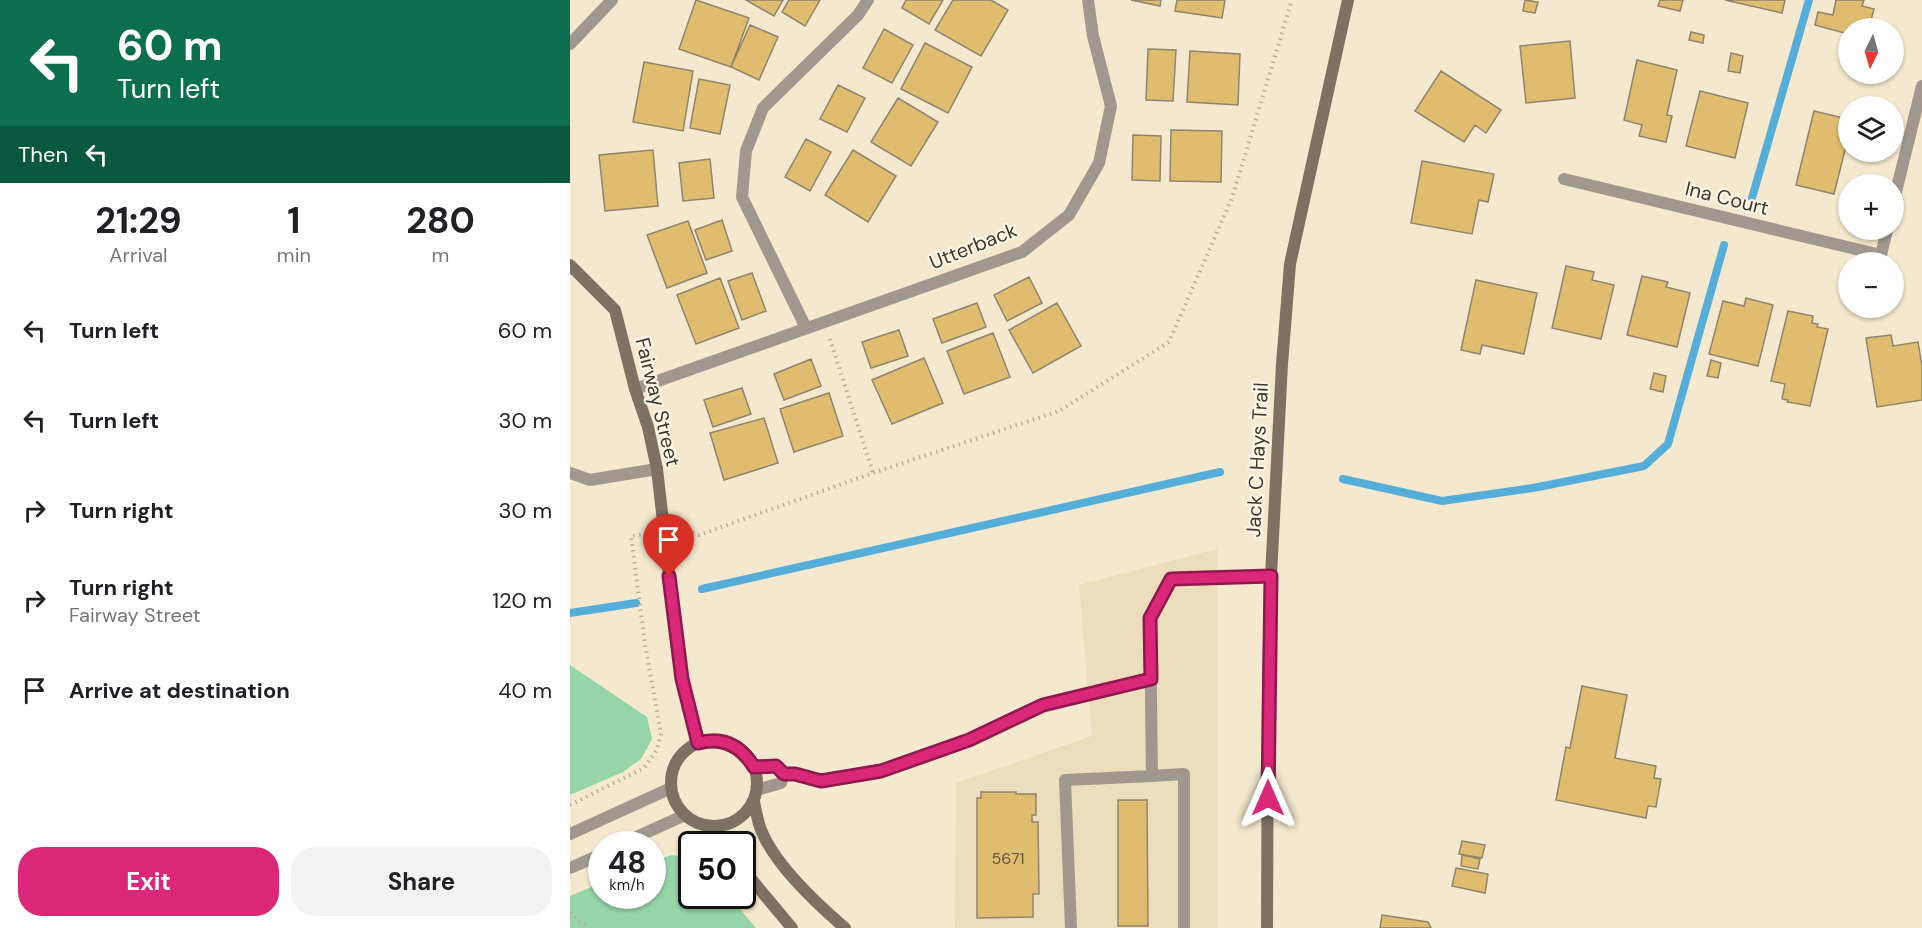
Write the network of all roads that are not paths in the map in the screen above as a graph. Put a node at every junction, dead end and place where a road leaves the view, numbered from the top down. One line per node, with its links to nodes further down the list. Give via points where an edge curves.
1 (612, 0): 5 (street)
2 (868, 0): 11 (street, via 858,15 763,108 746,151 742,197)
3 (1088, 0): 11 (street, Utterback, via 1111,106 1099,164 1069,215 1022,252)
4 (1348, 0): 15 (street, Jack C Hays Trail, via 1290,264)
5 (570, 44)
6 (1922, 86): 7 (street)
7 (1900, 174)
8 (1564, 179): 9 (street, Ina Court, via 1881,255)
9 (1885, 240)
10 (570, 265): 12 (street, Fairway Street, via 615,310)
11 (806, 328): 12 (street, Utterback)
12 (635, 389): 13 (street, Fairway Street)
13 (657, 470): 14 (street, via 590,480); 17 (street, Fairway Street, via 679,662)
14 (570, 473)
15 (1271, 576): 16 (street, via 1171,579 1150,618); 35 (street, Jack C Hays Trail)
16 (1151, 679): 19 (street, via 1043,705 969,740 881,771 821,781); 20 (street)
17 (698, 743): 18 (street, via 729,743 740,748); 21 (street, via 684,751 677,761)
18 (754, 767): 19 (street, via 776,766); 22 (street)
19 (784, 774): 22 (street, via 781,783)
20 (1152, 776): 33 (street, via 1065,780); 34 (street, via 1184,774)
21 (671, 788): 23 (street); 27 (street)
22 (755, 795): 24 (street, via 748,811 739,819); 32 (street, via 759,825 776,853 800,886)
23 (685, 815): 24 (street, via 694,822); 25 (street)
24 (713, 826): 26 (street)
25 (650, 831)
26 (717, 831)
27 (570, 834)
28 (588, 860): 29 (street)
29 (570, 868)
30 (756, 885): 31 (street)
31 (792, 928)
32 (845, 928)
33 (1071, 928)
34 (1184, 928)
35 (1267, 928)

